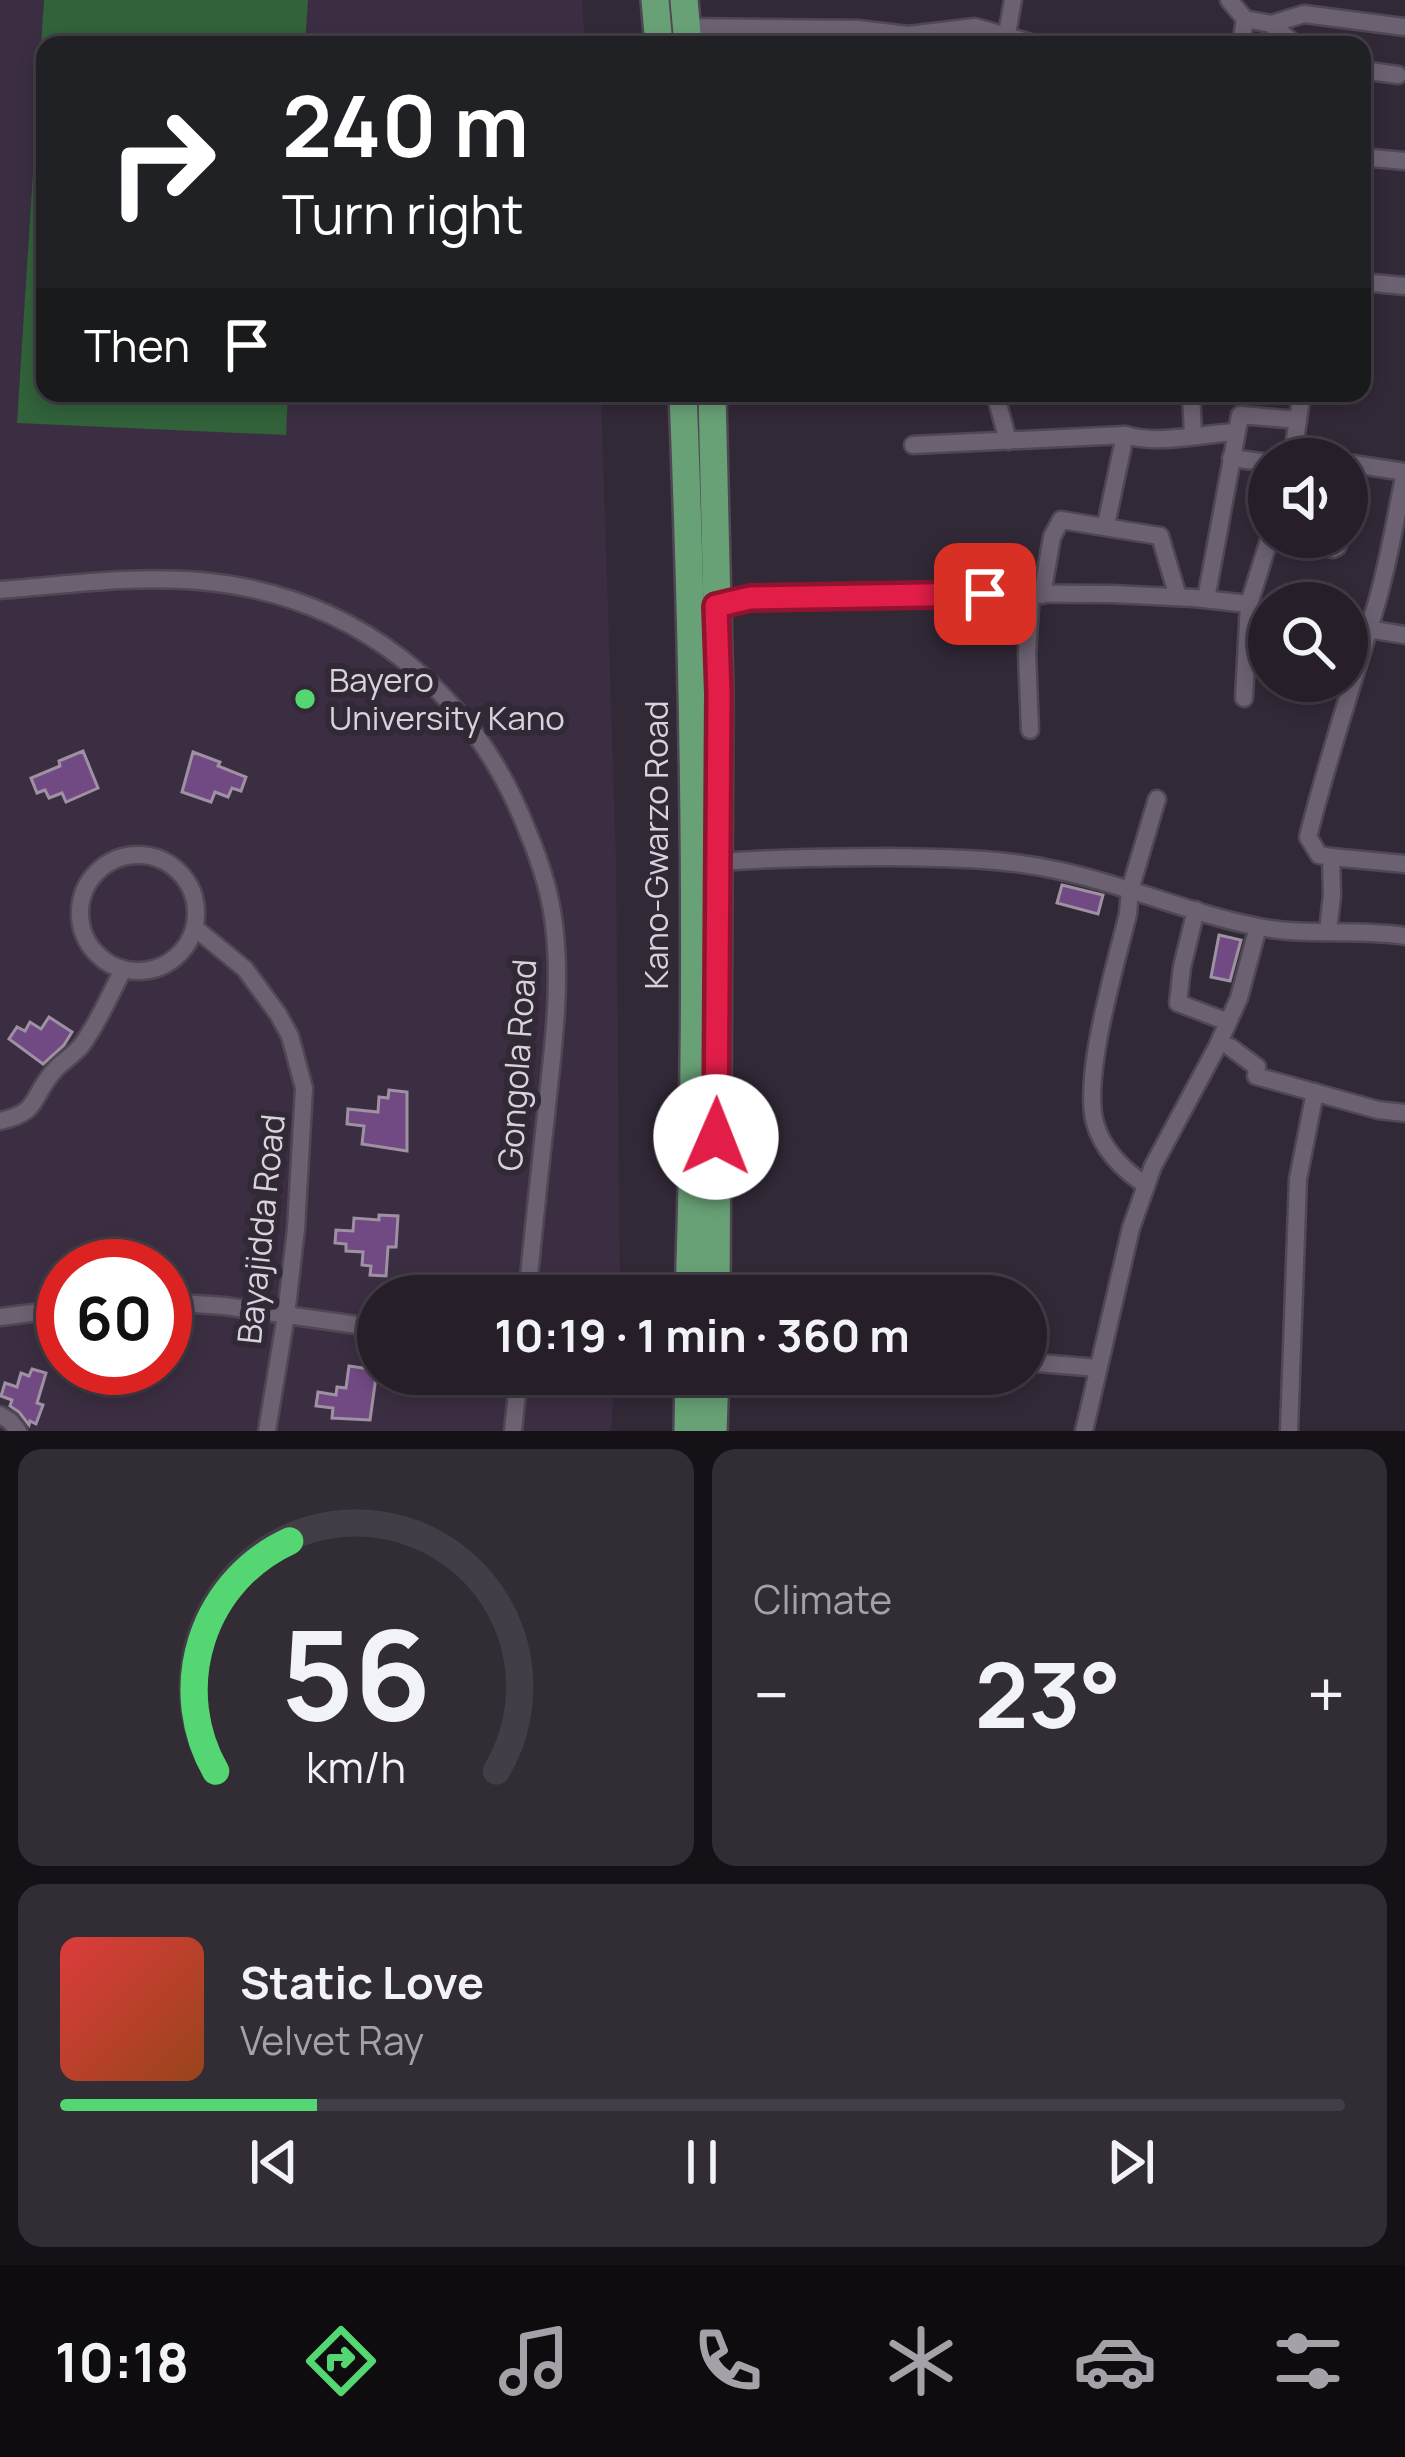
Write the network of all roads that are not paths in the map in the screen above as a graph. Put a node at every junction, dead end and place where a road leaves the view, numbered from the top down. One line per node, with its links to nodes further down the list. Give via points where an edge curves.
1 (655, 0): 10 (main road)
2 (1013, 0): 9 (street)
3 (1228, 0): 5 (street)
4 (1287, 0): 6 (street)
5 (1245, 19): 6 (street); 12 (street)
6 (1279, 22): 8 (street, via 1304,14); 13 (street)
7 (686, 24): 9 (street, via 908,35 975,27)
8 (1405, 27)
9 (1007, 34): 11 (street)
10 (657, 36)
11 (1013, 36)
12 (1242, 36)
13 (1289, 36)
14 (1371, 71): 15 (street)
15 (1398, 75)
16 (1371, 158): 17 (street)
17 (1405, 160)
18 (1371, 283): 19 (street)
19 (1405, 286)
20 (682, 402): 68 (main road, Kano-Gwarzo Road, via 691,666)
21 (712, 402): 43 (main road)
22 (997, 402): 30 (street)
23 (1191, 402): 27 (street)
24 (1301, 402): 25 (street)
25 (1298, 419): 26 (street, via 1243,413); 29 (street)
26 (1235, 432): 27 (street); 32 (street)
27 (1193, 434): 28 (street)
28 (1125, 435): 30 (street); 37 (street)
29 (1295, 438)
30 (1008, 441): 31 (street)
31 (913, 445)
32 (1231, 458): 33 (street); 41 (street)
33 (1248, 460)
34 (1368, 467): 35 (street)
35 (1405, 473): 36 (street)
36 (1401, 518): 45 (street)
37 (1106, 525): 39 (street, via 1061,520); 40 (street, via 1160,536)
38 (0, 590): 67 (street, Gongola Road, via 155,579 288,598 373,636 407,661 482,742 536,850 555,934 555,1024)
39 (1036, 595): 40 (street); 43 (street, via 750,598); 49 (street, via 1027,653)
40 (1178, 597): 41 (street)
41 (1206, 599): 42 (street)
42 (1248, 604)
43 (716, 606): 52 (main road)
44 (1248, 623): 47 (street)
45 (1368, 629): 46 (street)
46 (1405, 634)
47 (1244, 698)
48 (1346, 702): 51 (street, via 1309,837 1318,855)
49 (1030, 730)
50 (1157, 799): 54 (street)
51 (1330, 857): 53 (street); 58 (street)
52 (718, 862): 54 (street, via 986,859); 69 (main road)
53 (1405, 865)
54 (1130, 890): 55 (street); 66 (street, via 1091,1095 1104,1146)
55 (1196, 910): 56 (street); 61 (street, via 1178,1003)
56 (1258, 927): 58 (street); 61 (street)
57 (195, 928): 60 (street, via 159,968); 60 (street, via 196,907 179,872 145,855 107,863 82,893 79,912 91,949); 72 (street, Bayajidda Road, via 262,992 300,1064 304,1122)
58 (1328, 931): 59 (street)
59 (1405, 936)
60 (123, 970): 65 (street, via 80,1047 34,1105)
61 (1228, 1022): 66 (street)
62 (1230, 1047): 63 (street, via 1257,1067 1256,1076)
63 (1315, 1092): 64 (street); 87 (street, via 1298,1179)
64 (1405, 1113)
65 (0, 1121)
66 (1146, 1186): 76 (street)
67 (529, 1275)
68 (689, 1275)
69 (716, 1275)
70 (192, 1305): 72 (street)
71 (36, 1312): 73 (street)
72 (286, 1316): 74 (street); 82 (street, Bayajidda Road)
73 (0, 1317)
74 (357, 1325)
75 (1047, 1363): 76 (street)
76 (1098, 1368): 86 (street)
77 (517, 1395): 83 (street)
78 (689, 1395): 84 (main road)
79 (714, 1395): 85 (main road)
80 (0, 1415): 81 (street)
81 (18, 1431)
82 (267, 1431)
83 (513, 1431)
84 (688, 1431)
85 (713, 1431)
86 (1084, 1431)
87 (1288, 1431)

